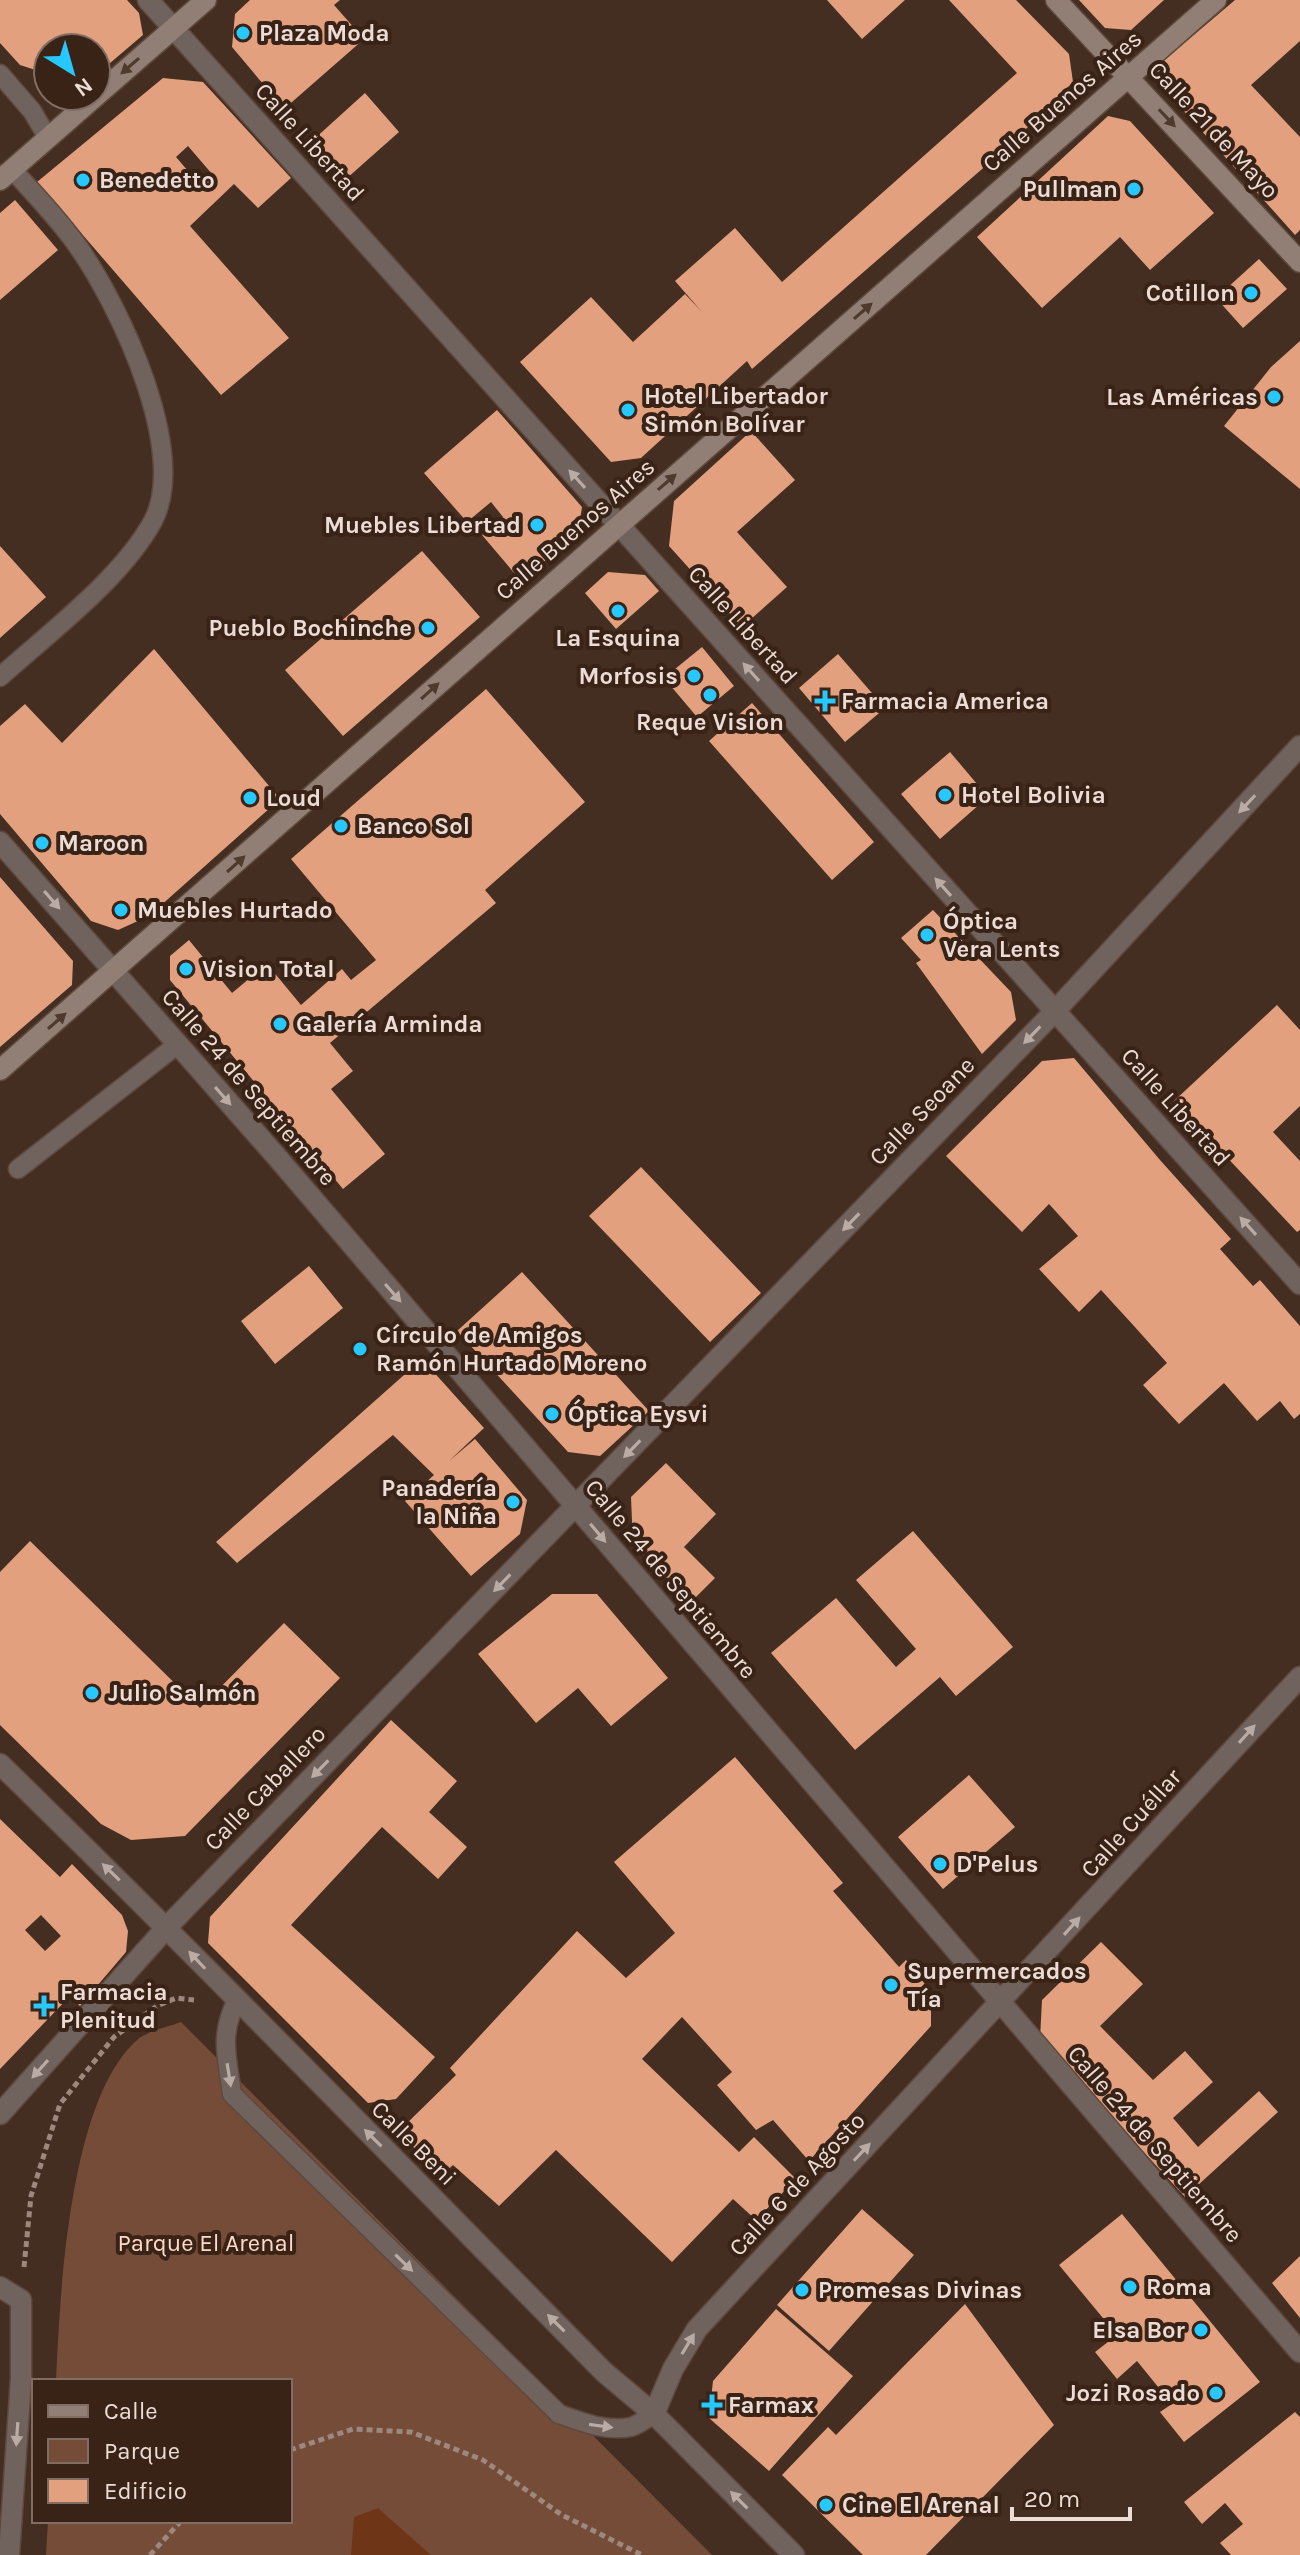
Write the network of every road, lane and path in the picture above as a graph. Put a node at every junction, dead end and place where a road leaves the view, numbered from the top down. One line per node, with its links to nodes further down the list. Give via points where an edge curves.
1 (148, 0): 5 (street, Calle Libertad)
2 (206, 0): 5 (street)
3 (1056, 0): 7 (street, Calle 21 de Mayo)
4 (1216, 0): 7 (street, Calle Buenos Aires)
5 (173, 29): 8 (street, one-way to 8); 13 (street, Calle Libertad, one-way to 5)
6 (0, 74): 10 (lane)
7 (1129, 77): 12 (street, Calle 21 de Mayo, one-way to 12); 13 (street, Calle Buenos Aires, one-way to 7)
8 (112, 82)
9 (78, 112): 10 (street)
10 (48, 138): 11 (street)
11 (6, 174): 14 (lane, via 79,247 120,316 155,411 164,481 154,519 124,565)
12 (1300, 262)
13 (619, 525): 17 (street, Calle Buenos Aires, one-way to 13); 18 (street, Calle Libertad, one-way to 13)
14 (0, 677)
15 (1300, 746): 18 (street, Calle Seoane, one-way to 18)
16 (0, 842): 17 (street, Calle 24 de Septiembre, one-way to 17)
17 (114, 971): 19 (street, Calle 24 de Septiembre); 20 (street, Calle Buenos Aires, one-way to 17)
18 (1055, 1011): 22 (street, Calle Libertad, one-way to 18); 23 (street, Calle Seoane, one-way to 23)
19 (178, 1044): 21 (lane); 23 (street, Calle 24 de Septiembre, one-way to 23)
20 (0, 1070)
21 (18, 1169)
22 (1300, 1284)
23 (576, 1507): 26 (street, Calle Caballero, one-way to 26); 29 (street, Calle 24 de Septiembre, one-way to 29)
24 (1300, 1677): 29 (street, Calle Cuéllar, one-way to 24)
25 (0, 1764): 26 (street, Calle Beni, one-way to 25)
26 (167, 1927): 27 (street, Calle Beni, one-way to 26); 30 (street, Calle Caballero, one-way to 30)
27 (237, 2000): 34 (street, Calle Beni, one-way to 27, via 604,2372); 34 (lane, one-way to 34, via 224,2039 232,2094 559,2414 612,2428 632,2427)
28 (203, 2001): 32 (path, via 176,1998 125,2029 60,2104 31,2196)
29 (1000, 2004): 33 (street, Calle 24 de Septiembre); 34 (street, Calle 6 de Agosto, one-way to 29, via 697,2329)
30 (0, 2114)
31 (0, 2287): 32 (street)
32 (21, 2300): 37 (street, one-way to 37)
33 (1300, 2352)
34 (654, 2414): 40 (street, Calle Beni, one-way to 34)
35 (292, 2449): 39 (path, via 353,2429 411,2432 483,2460 562,2515)
36 (179, 2523): 38 (path)
37 (9, 2555)
38 (150, 2555)
39 (642, 2555)
40 (794, 2555)

